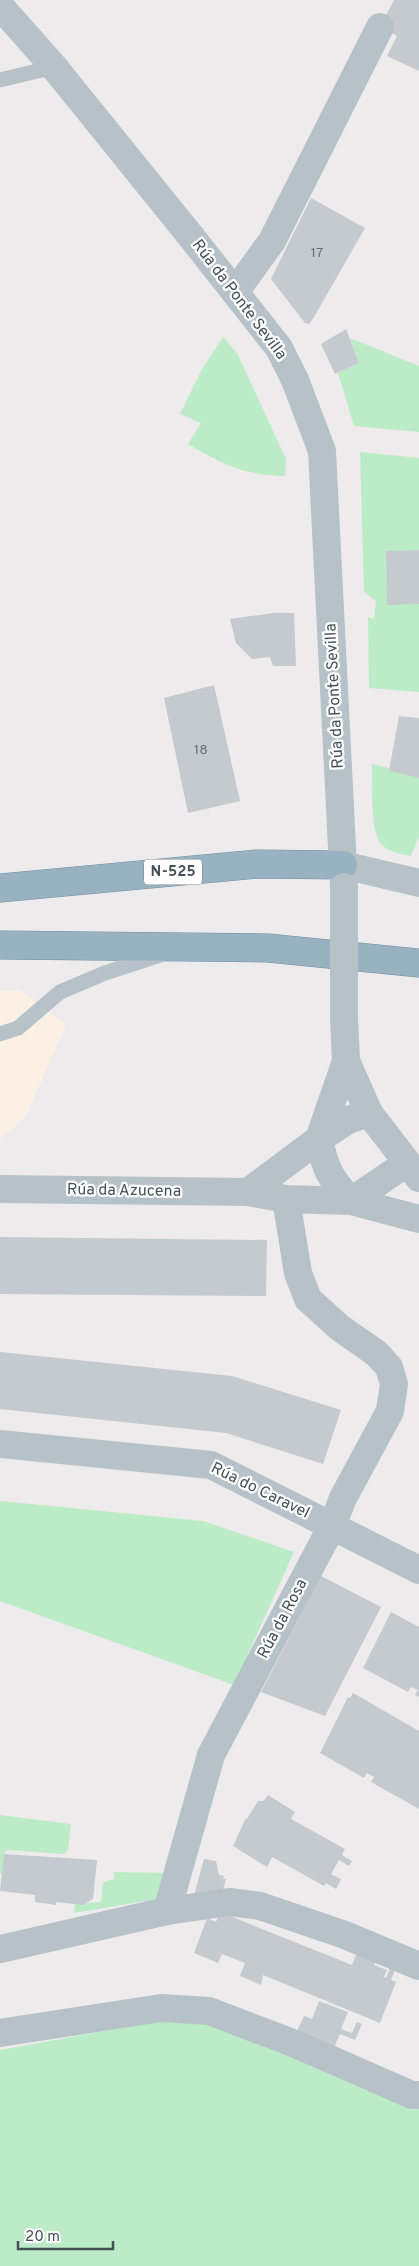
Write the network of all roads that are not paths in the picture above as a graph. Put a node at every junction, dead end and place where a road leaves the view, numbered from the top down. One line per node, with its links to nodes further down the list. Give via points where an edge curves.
1 (0, 6): 3 (street, Rúa da Ponte Sevilla)
2 (380, 27): 5 (street, via 272,241)
3 (54, 67): 4 (lane); 5 (street, Rúa da Ponte Sevilla)
4 (0, 80)
5 (235, 292): 6 (street, Rúa da Ponte Sevilla, via 281,352 322,450)
6 (343, 876): 7 (street); 8 (highway, N-525, via 257,864); 13 (street, Rúa da Ponte Sevilla, bridge)
7 (419, 883)
8 (2, 888)
9 (0, 946): 10 (highway)
10 (187, 947): 11 (highway, via 268,948); 12 (lane, via 105,973 60,992 18,1028)
11 (419, 963)
12 (0, 1034)
13 (346, 1060): 14 (street); 15 (street)
14 (369, 1112): 15 (street, via 348,1120); 16 (street)
15 (320, 1139): 18 (street); 20 (street, via 324,1165)
16 (413, 1170): 20 (street)
17 (0, 1189): 18 (street, Rúa da Azucena)
18 (248, 1192): 19 (street, Rúa da Azucena)
19 (286, 1199): 20 (street, Rúa da Azucena); 23 (street, Rúa da Rosa, via 298,1273 308,1299 340,1328 376,1352 389,1367 394,1384 390,1411 343,1498)
20 (351, 1201): 21 (street, Rúa da Azucena)
21 (419, 1219)
22 (0, 1444): 23 (street, Rúa do Caravel, via 211,1465)
23 (332, 1526): 24 (street, Rúa do Caravel); 25 (street, Rúa da Rosa, via 211,1755)
24 (419, 1570)
25 (167, 1911): 26 (street); 27 (street, via 229,1902 260,1906 345,1934)
26 (0, 1949)
27 (419, 1966)
28 (0, 2033): 29 (street, via 161,2008 209,2011 293,2043 412,2095)
29 (419, 2095)

